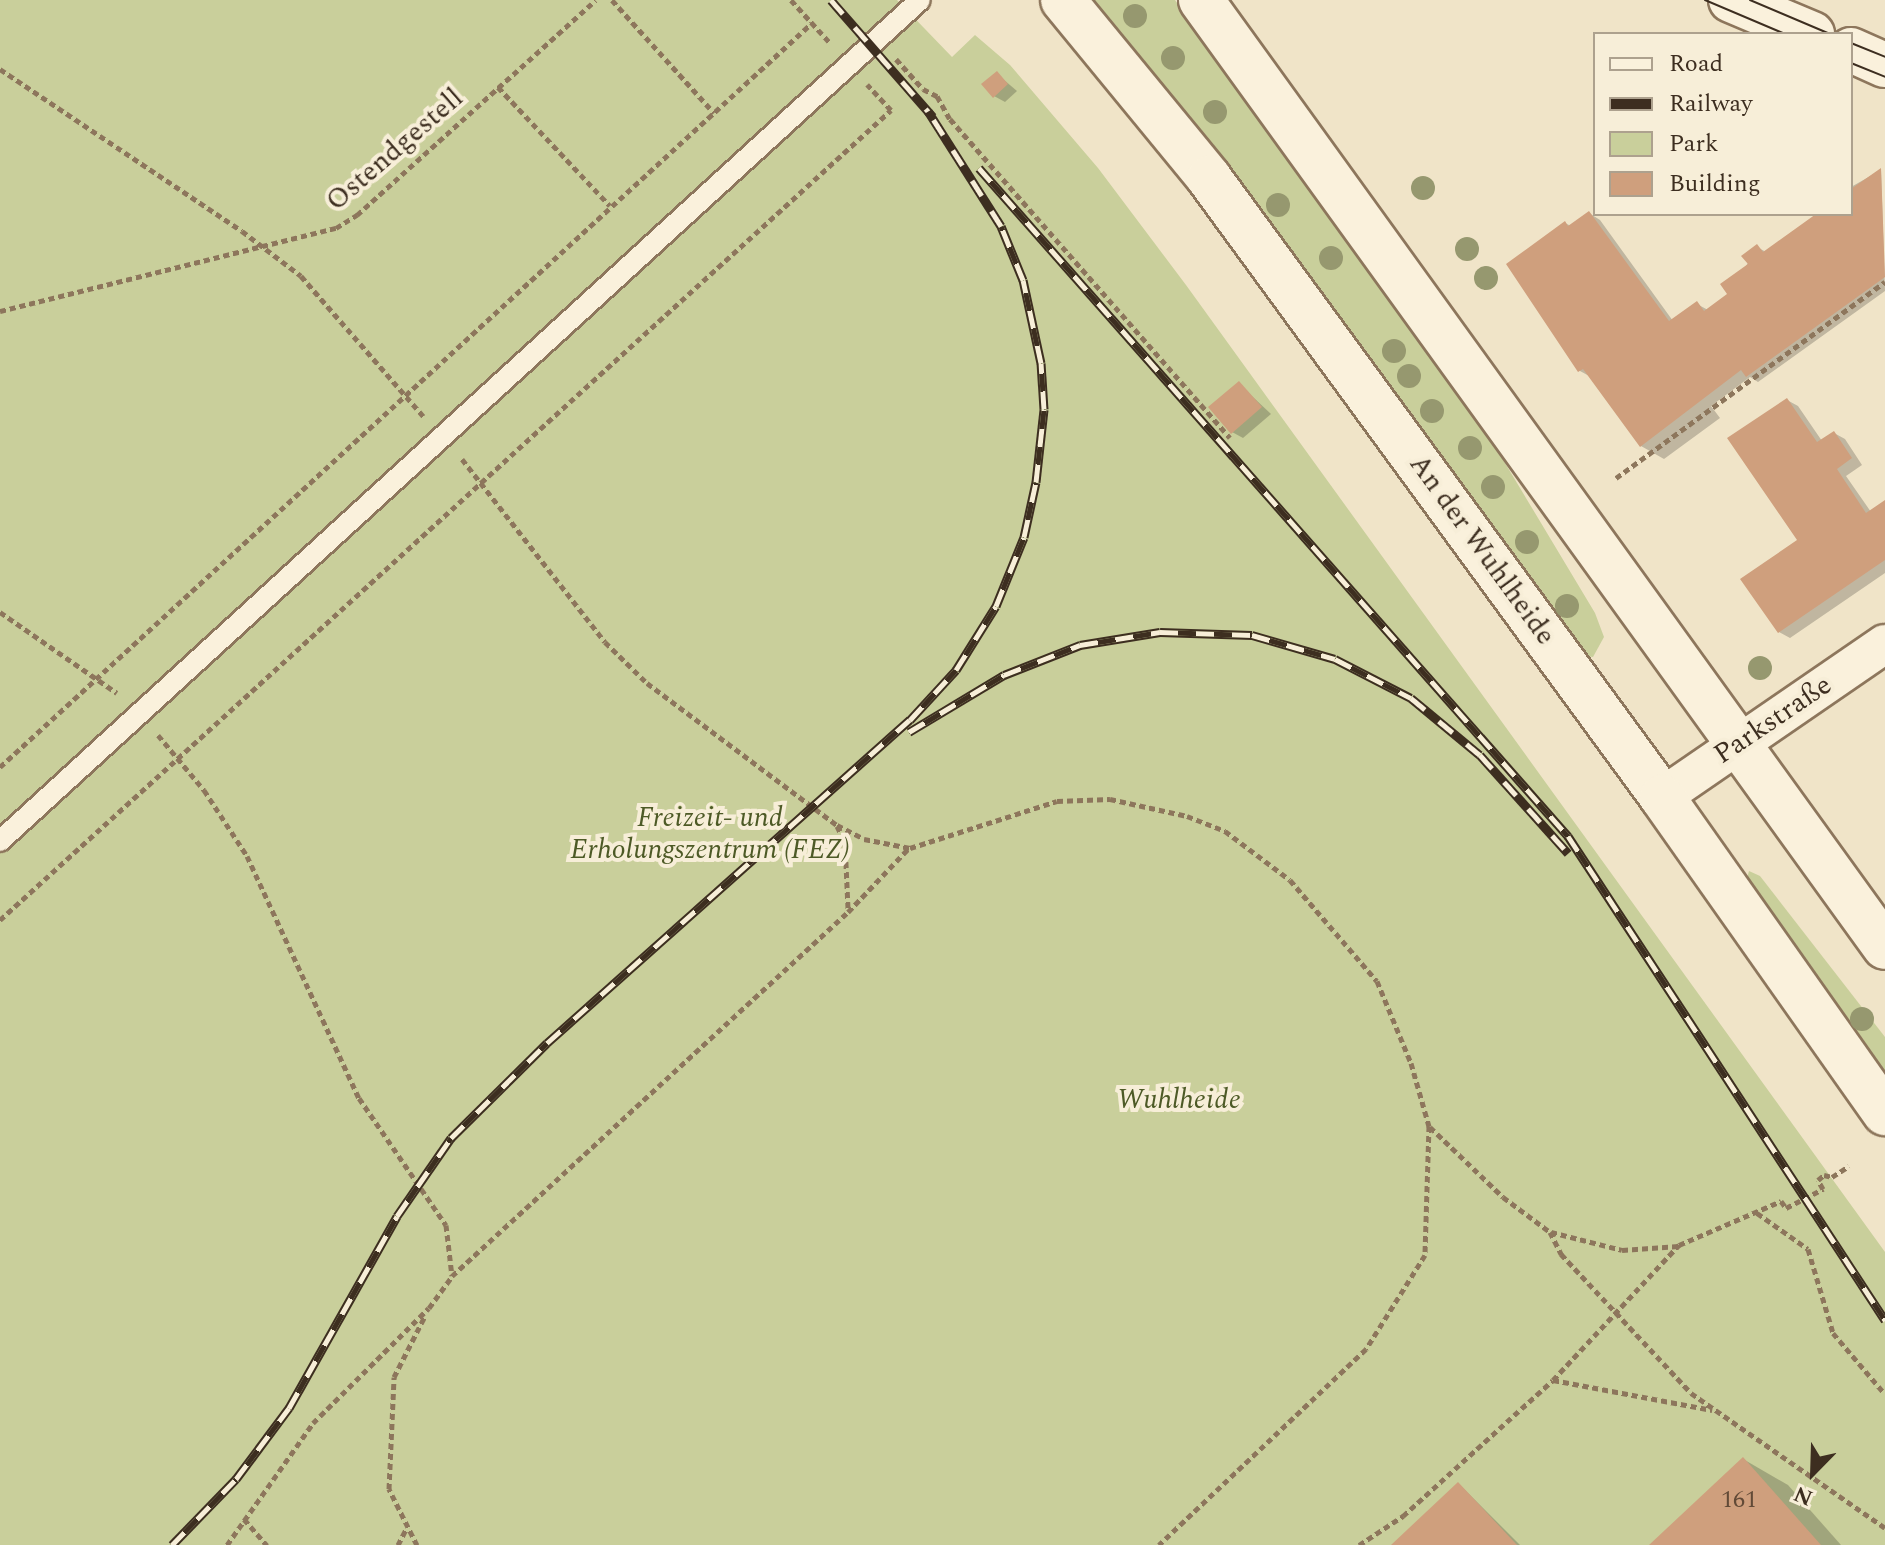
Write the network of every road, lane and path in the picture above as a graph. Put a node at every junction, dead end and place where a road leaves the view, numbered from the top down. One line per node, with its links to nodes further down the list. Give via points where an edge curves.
1 (596, 0): 15 (path, Ostendgestell)
2 (612, 0): 16 (path)
3 (791, 0): 8 (path)
4 (920, 0): 10 (lane)
5 (1063, 0): 33 (main road, An der Wuhlheide, via 1209,178)
6 (1201, 0): 30 (main road)
7 (1731, 0): 9 (main road)
8 (812, 23): 12 (path); 16 (path)
9 (1807, 32)
10 (877, 37): 12 (lane); 23 (path, via 923,89 937,96 950,119)
11 (1853, 51): 13 (main road)
12 (848, 63): 22 (lane); 25 (path, via 891,110)
13 (1885, 65)
14 (0, 69): 18 (path)
15 (498, 87): 17 (path); 18 (path, Ostendgestell, via 357,215 318,236)
16 (714, 113): 17 (path)
17 (610, 206): 21 (path)
18 (265, 249): 20 (path, Ostendgestell); 21 (path, via 301,276)
19 (1885, 282): 24 (path)
20 (0, 311)
21 (402, 393): 28 (path)
22 (441, 436): 25 (path); 29 (lane)
23 (1230, 438)
24 (1616, 478)
25 (480, 480): 31 (path); 34 (path, via 566,597 647,683)
26 (0, 612): 28 (path)
27 (1885, 644): 30 (street, Parkstraße)
28 (98, 675): 29 (path); 32 (path)
29 (139, 713): 31 (path); 35 (lane)
30 (1738, 744): 33 (street, Parkstraße); 39 (main road)
31 (178, 759): 38 (path); 46 (path, via 259,878 359,1098 446,1225)
32 (0, 767)
33 (1662, 797): 40 (main road, An der Wuhlheide)
34 (837, 825): 36 (path, via 864,839); 37 (path, via 845,842)
35 (0, 841)
36 (910, 848): 37 (path); 41 (path, via 1006,813 1057,801 1110,799 1150,806 1225,831 1309,899 1377,981 1411,1063)
37 (848, 912): 46 (path)
38 (0, 920)
39 (1885, 947)
40 (1885, 1113)
41 (1429, 1126): 44 (path, via 1503,1197); 59 (path, via 1425,1255 1366,1349)
42 (1849, 1166): 43 (path, via 1818,1180 1823,1189 1818,1192 1813,1190 1786,1208 1781,1201)
43 (1757, 1213): 45 (path); 50 (path, via 1808,1249 1833,1333)
44 (1550, 1232): 45 (path, via 1622,1250); 48 (path, via 1561,1254)
45 (1679, 1245): 48 (path)
46 (452, 1276): 47 (path)
47 (429, 1308): 52 (path, via 313,1423); 53 (path, via 394,1377 389,1489)
48 (1616, 1315): 49 (path); 51 (path)
49 (1553, 1380): 51 (path); 60 (path, via 1403,1516)
50 (1885, 1394)
51 (1713, 1410): 54 (path)
52 (243, 1519): 55 (path); 56 (path)
53 (408, 1526): 57 (path); 58 (path)
54 (1885, 1528)
55 (227, 1545)
56 (267, 1545)
57 (398, 1545)
58 (417, 1545)
59 (1159, 1545)
60 (1359, 1545)

